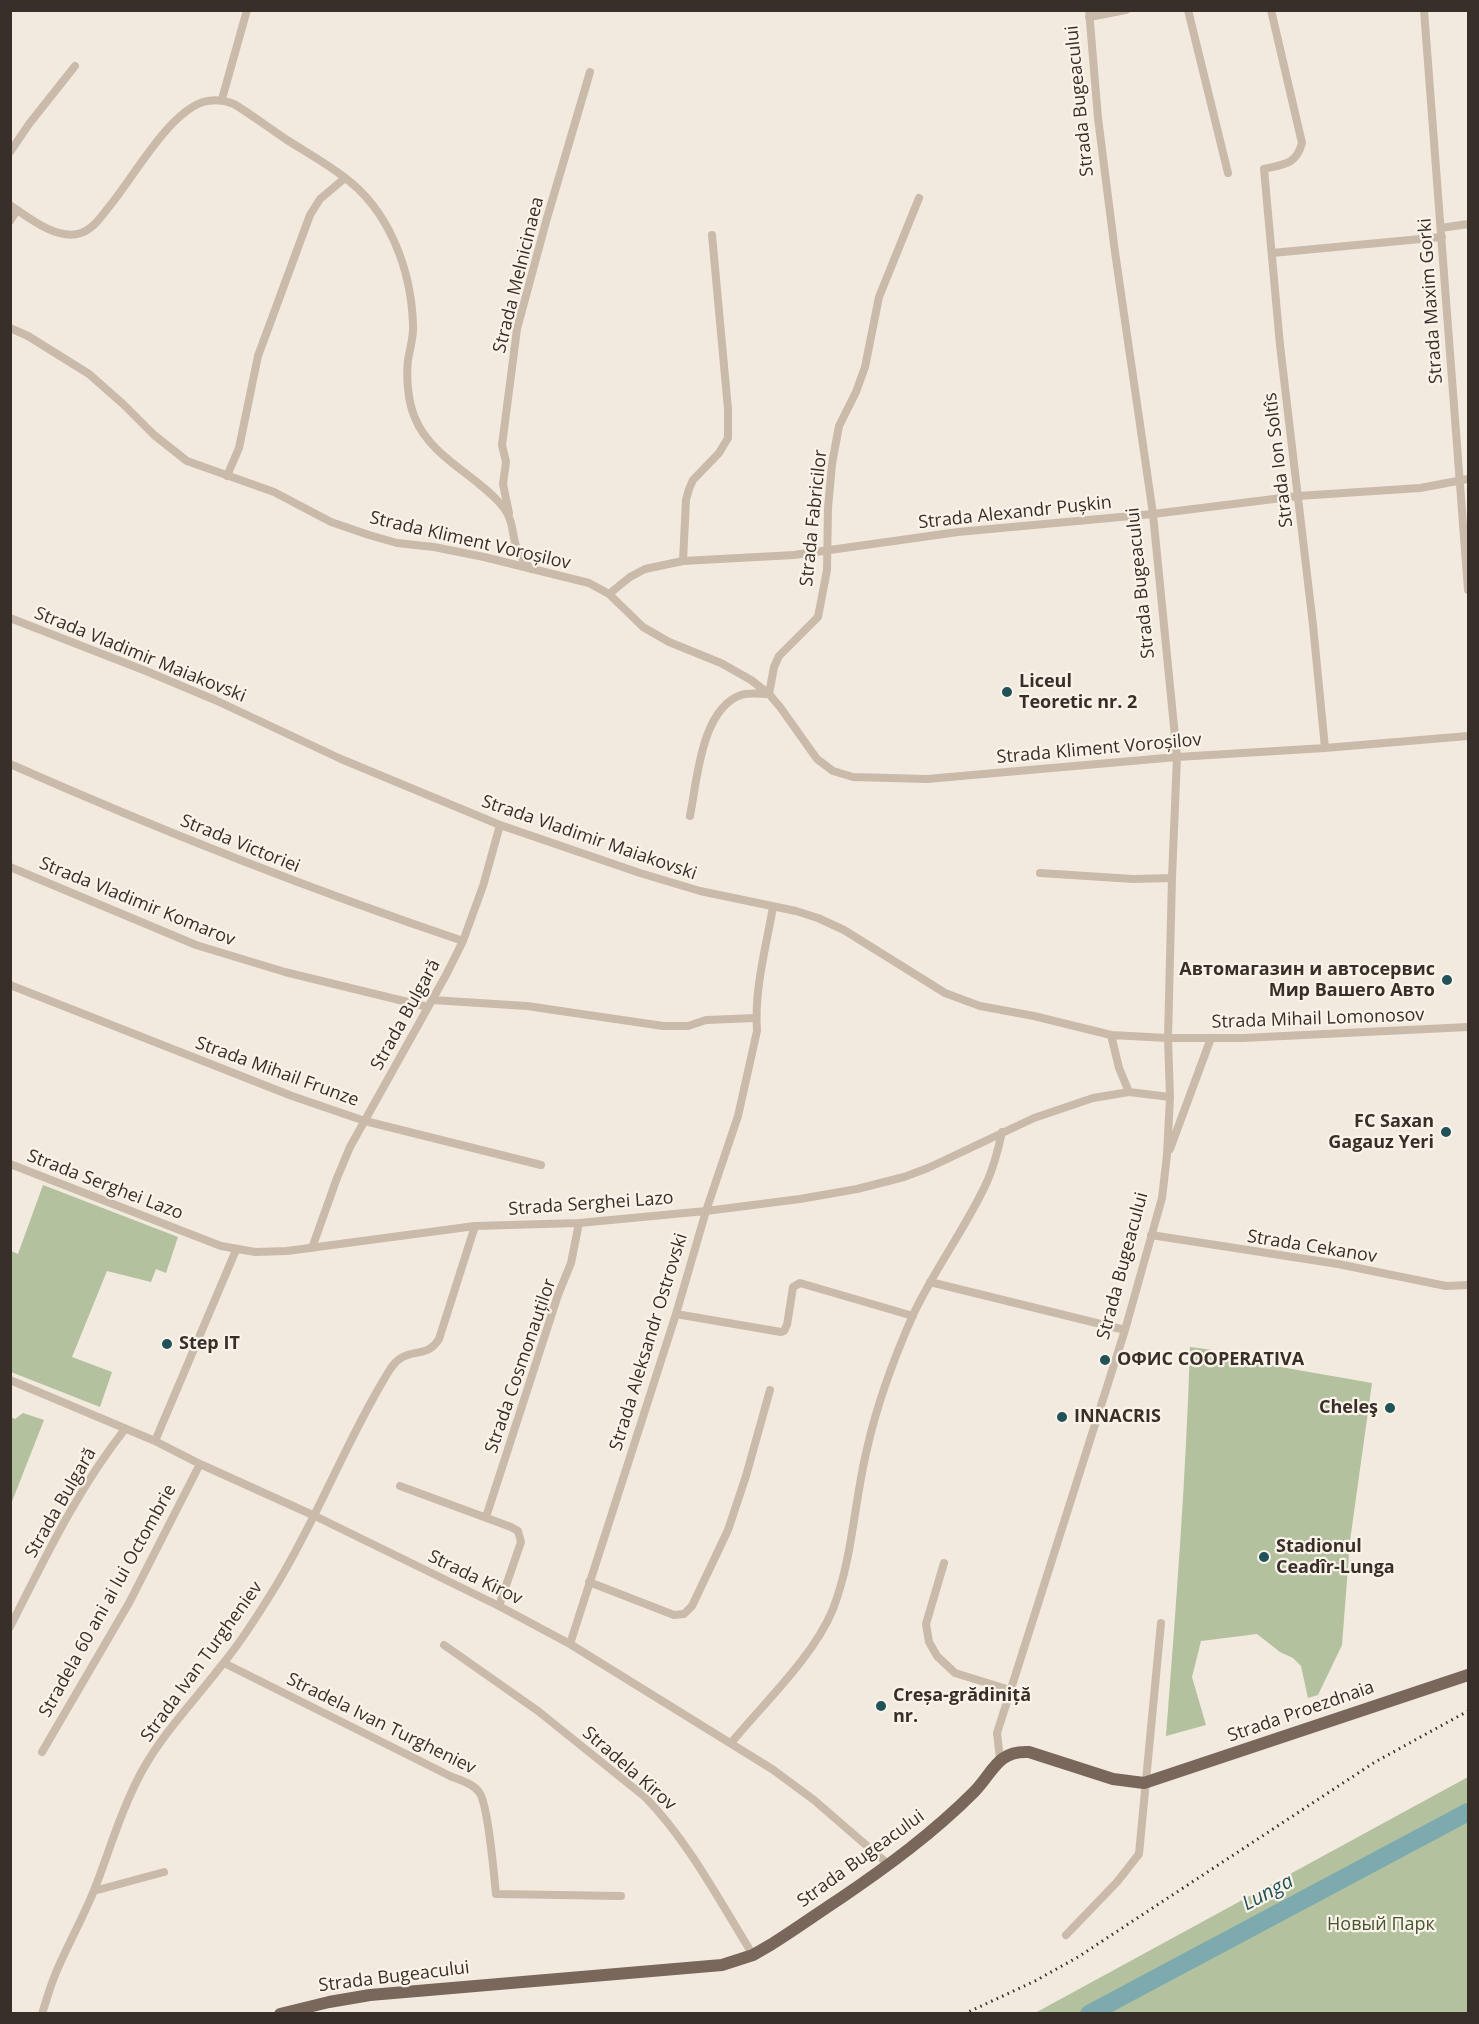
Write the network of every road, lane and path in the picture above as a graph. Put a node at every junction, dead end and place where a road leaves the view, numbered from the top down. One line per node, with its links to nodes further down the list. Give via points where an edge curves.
1 (247, 10): 9 (street)
2 (1126, 10): 6 (street)
3 (1188, 10): 11 (street)
4 (1271, 10): 20 (street, Strada Ion Soltîs, via 1302,143 1292,162 1264,169)
5 (1424, 10): 17 (street, Strada Maxim Gorki)
6 (1089, 14): 26 (street, Strada Bugeacului, via 1114,252)
7 (75, 66): 10 (street)
8 (590, 72): 27 (street, Strada Melnicinaea, via 517,329 502,445 506,462 503,484)
9 (222, 99): 12 (street); 14 (street, via 202,102 184,114 156,143 93,226 81,233 63,234 42,226)
10 (10, 152)
11 (1228, 173)
12 (345, 178): 22 (street, via 320,199 310,215 258,356 239,448); 27 (street, via 388,227 400,253 414,327 408,389 415,419 453,465 506,510)
13 (919, 198): 28 (street, Strada Fabricilor, via 879,297 865,367 839,426 828,508)
14 (14, 207): 15 (street)
15 (10, 221)
16 (1468, 224): 17 (street)
17 (1441, 228): 19 (street, Strada Maxim Gorki)
18 (712, 235): 29 (street, via 729,409 728,438 688,489)
19 (1442, 237): 20 (street); 24 (street, Strada Maxim Gorki)
20 (1272, 253): 25 (street, Strada Ion Soltîs)
21 (10, 328): 22 (street, Strada Kliment Voroșilov, via 89,374 187,461)
22 (227, 476): 30 (street, Strada Kliment Voroșilov, via 274,492 331,522 369,535)
23 (1468, 479): 24 (street, Strada Alexandr Pușkin)
24 (1460, 480): 25 (street, Strada Alexandr Pușkin, via 1420,488); 31 (street, Strada Maxim Gorki)
25 (1298, 496): 26 (street, Strada Alexandr Pușkin); 36 (street, Strada Ion Soltîs)
26 (1153, 514): 28 (street, Strada Alexandr Pușkin, via 958,532); 37 (street, Strada Bugeacului)
27 (512, 524): 30 (street, Strada Melnicinaea, via 521,558)
28 (828, 550): 29 (street, Strada Alexandr Pușkin); 34 (street, Strada Fabricilor, via 818,617 779,656)
29 (683, 561): 32 (street, Strada Alexandr Pușkin, via 645,569)
30 (531, 569): 32 (street, Strada Kliment Voroșilov, via 589,583)
31 (1468, 590)
32 (609, 594): 34 (street, Strada Kliment Voroșilov, via 643,627 677,646 721,663)
33 (10, 618): 40 (street, Strada Vladimir Maiakovski, via 146,671 340,759)
34 (769, 694): 37 (street, Strada Kliment Voroșilov, via 817,759 833,771 853,777 927,778); 39 (street, via 743,694 725,703 717,714 705,740)
35 (1468, 736): 36 (street, Strada Kliment Voroșilov)
36 (1325, 748): 37 (street, Strada Kliment Voroșilov)
37 (1177, 757): 43 (street, Strada Bugeacului)
38 (10, 764): 45 (street, Strada Victoriei, via 282,877)
39 (690, 816)
40 (500, 825): 44 (street, Strada Vladimir Maiakovski, via 660,879); 45 (street, Strada Bulgară)
41 (10, 867): 47 (street, Strada Vladimir Komarov, via 196,945 285,972)
42 (1040, 873): 43 (street)
43 (1172, 878): 51 (street, Strada Bugeacului)
44 (773, 907): 48 (street, Strada Aleksandr Ostrovski); 50 (street, Strada Vladimir Maiakovski, via 818,918 844,930 964,1001)
45 (463, 941): 47 (street, Strada Bulgară)
46 (10, 985): 55 (street, Strada Mihail Frunze, via 292,1096)
47 (430, 1004): 48 (street, Strada Vladimir Komarov, via 527,1006 663,1026); 55 (street, Strada Bulgară)
48 (756, 1018): 60 (street, Strada Aleksandr Ostrovski, via 758,1031 738,1116)
49 (1468, 1027): 52 (street, Strada Mihail Lomonosov)
50 (1111, 1035): 51 (street, Strada Vladimir Maiakovski); 53 (street)
51 (1168, 1038): 52 (street, Strada Mihail Lomonosov); 54 (street, Strada Bugeacului)
52 (1211, 1038): 57 (street, Strada Bugeacului)
53 (1129, 1092): 54 (street, Strada Serghei Lazo); 56 (street, Strada Serghei Lazo, via 1093,1098)
54 (1170, 1097): 57 (street, Strada Bugeacului)
55 (365, 1120): 59 (street, Strada Mihail Frunze); 64 (street, Strada Bulgară, via 337,1178)
56 (1002, 1132): 60 (street, Strada Serghei Lazo, via 904,1177 800,1199); 66 (street, via 985,1185)
57 (1167, 1155): 63 (street, Strada Bugeacului, via 1162,1198)
58 (10, 1164): 65 (street, Strada Serghei Lazo)
59 (541, 1164)
60 (706, 1211): 61 (street, Strada Serghei Lazo); 68 (street, Strada Aleksandr Ostrovski)
61 (579, 1223): 62 (street, Strada Serghei Lazo); 78 (street, Strada Cosmonauților, via 571,1263)
62 (475, 1226): 64 (street, Strada Serghei Lazo); 77 (street, Strada Ivan Turgheniev, via 439,1339 429,1350 405,1354 389,1370)
63 (1151, 1235): 67 (street, Strada Cekanov, via 1338,1264 1446,1286); 70 (street, Strada Bugeacului)
64 (312, 1248): 65 (street, Strada Serghei Lazo)
65 (236, 1250): 74 (street)
66 (930, 1282): 69 (street); 70 (street)
67 (1468, 1285)
68 (676, 1314): 69 (street, via 781,1332 787,1325 793,1287 800,1283); 80 (street, Strada Aleksandr Ostrovski)
69 (913, 1316): 89 (street, via 866,1449 847,1560 832,1610 815,1642)
70 (1125, 1330): 88 (street, Strada Bugeacului)
71 (10, 1380): 73 (street, Strada Kirov)
72 (770, 1390): 80 (street, via 728,1530 692,1606 684,1614 674,1615)
73 (125, 1429): 74 (street, Strada Kirov); 83 (street, Strada Bulgară, via 91,1474 63,1522)
74 (155, 1441): 75 (street, Strada Kirov)
75 (200, 1464): 77 (street, Strada Kirov); 90 (street, Stradela 60 ani ai lui Octombrie, via 129,1603)
76 (400, 1486): 78 (street)
77 (315, 1516): 81 (street, Strada Kirov); 86 (street, Strada Ivan Turgheniev, via 276,1585)
78 (486, 1518): 81 (street, via 518,1531 521,1542)
79 (944, 1563): 88 (street, via 926,1624 929,1642 955,1673)
80 (589, 1582): 84 (street, Strada Aleksandr Ostrovski)
81 (499, 1606): 84 (street, Strada Kirov)
82 (1161, 1623): 92 (street)
83 (10, 1627)
84 (570, 1644): 89 (street, Strada Kirov)
85 (444, 1645): 98 (street, Stradela Kirov, via 538,1711 645,1797 670,1825)
86 (224, 1663): 95 (street, Strada Ivan Turgheniev, via 142,1771); 96 (street, Stradela Ivan Turgheniev, via 479,1791 485,1805 496,1894)
87 (1468, 1675): 92 (main road, Strada Proezdnaia)
88 (1010, 1690): 91 (street, Strada Bugeacului, via 997,1733)
89 (731, 1743): 93 (street, Strada Kirov, via 814,1800)
90 (42, 1752)
91 (1000, 1759): 92 (main road, Strada Proezdnaia, via 1017,1751 1029,1752 1113,1779); 93 (main road, Strada Bugeacului, via 975,1791)
92 (1144, 1783): 97 (street, via 1139,1854)
93 (889, 1865): 98 (main road, Strada Bugeacului)
94 (164, 1872): 95 (street)
95 (94, 1891): 99 (street, Strada Ivan Turgheniev, via 54,1976)
96 (621, 1896)
97 (1066, 1935)
98 (753, 1955): 100 (main road, Strada Bugeacului, via 699,1968 370,1995)
99 (42, 2013)
100 (280, 2013)

